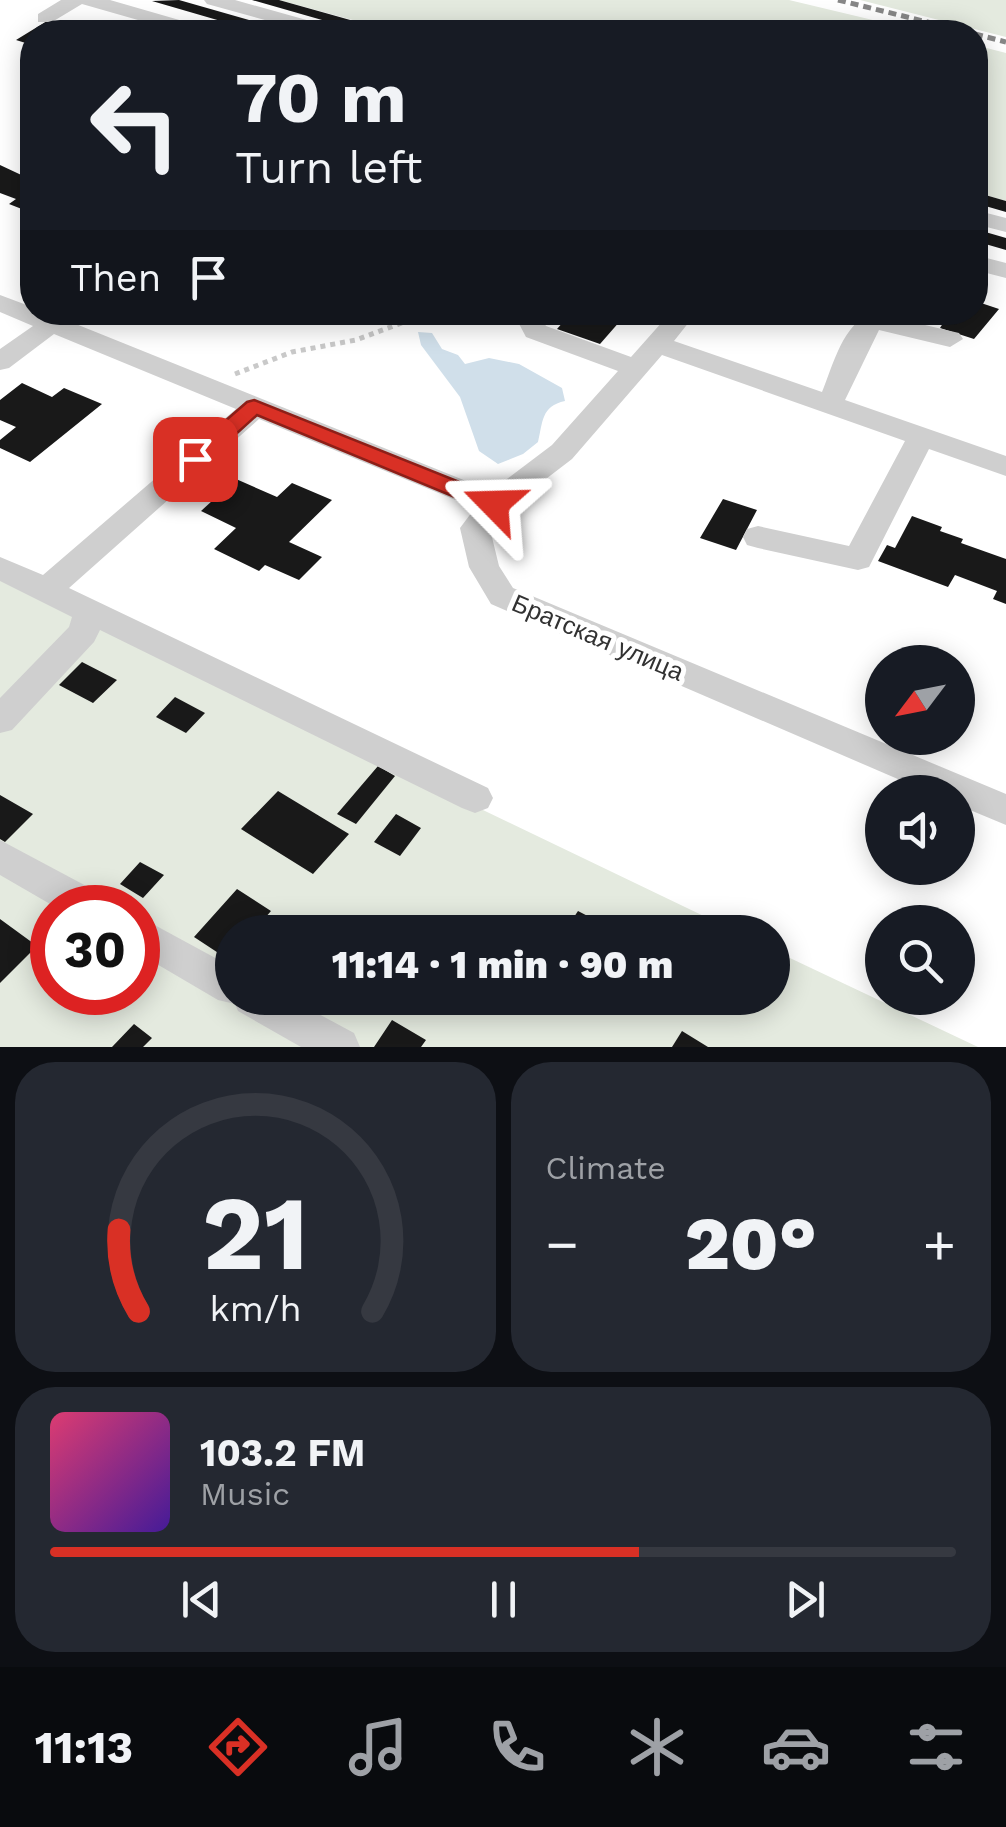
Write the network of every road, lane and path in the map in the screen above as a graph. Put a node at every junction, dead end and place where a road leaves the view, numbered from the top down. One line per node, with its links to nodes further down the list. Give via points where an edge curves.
1 (75, 0): 4 (street)
2 (89, 0): 5 (street)
3 (214, 0): 6 (street)
4 (46, 18)
5 (138, 20)
6 (285, 20)
7 (51, 325): 16 (street)
8 (54, 325): 18 (street)
9 (396, 325): 18 (path, via 292,352)
10 (532, 325): 17 (street)
11 (674, 325): 15 (street)
12 (869, 325): 19 (street)
13 (891, 325): 14 (street)
14 (950, 339)
15 (659, 344): 17 (street); 19 (street)
16 (0, 362)
17 (637, 369): 23 (street, via 562,452)
18 (204, 386): 20 (street)
19 (830, 404): 21 (street)
20 (254, 406): 23 (street); 26 (street)
21 (921, 436): 22 (street); 24 (street, via 858,559)
22 (1006, 466)
23 (494, 504): 30 (street, Братская улица, via 475,528 484,567 502,596)
24 (758, 537)
25 (0, 568): 26 (street)
26 (46, 590): 27 (street)
27 (90, 612): 28 (street, via 83,633); 29 (street)
28 (0, 720)
29 (475, 798)
30 (1006, 810)
31 (0, 856): 32 (street)
32 (51, 885)
33 (160, 945): 34 (street)
34 (215, 976)
35 (283, 1015): 36 (street)
36 (340, 1047)

